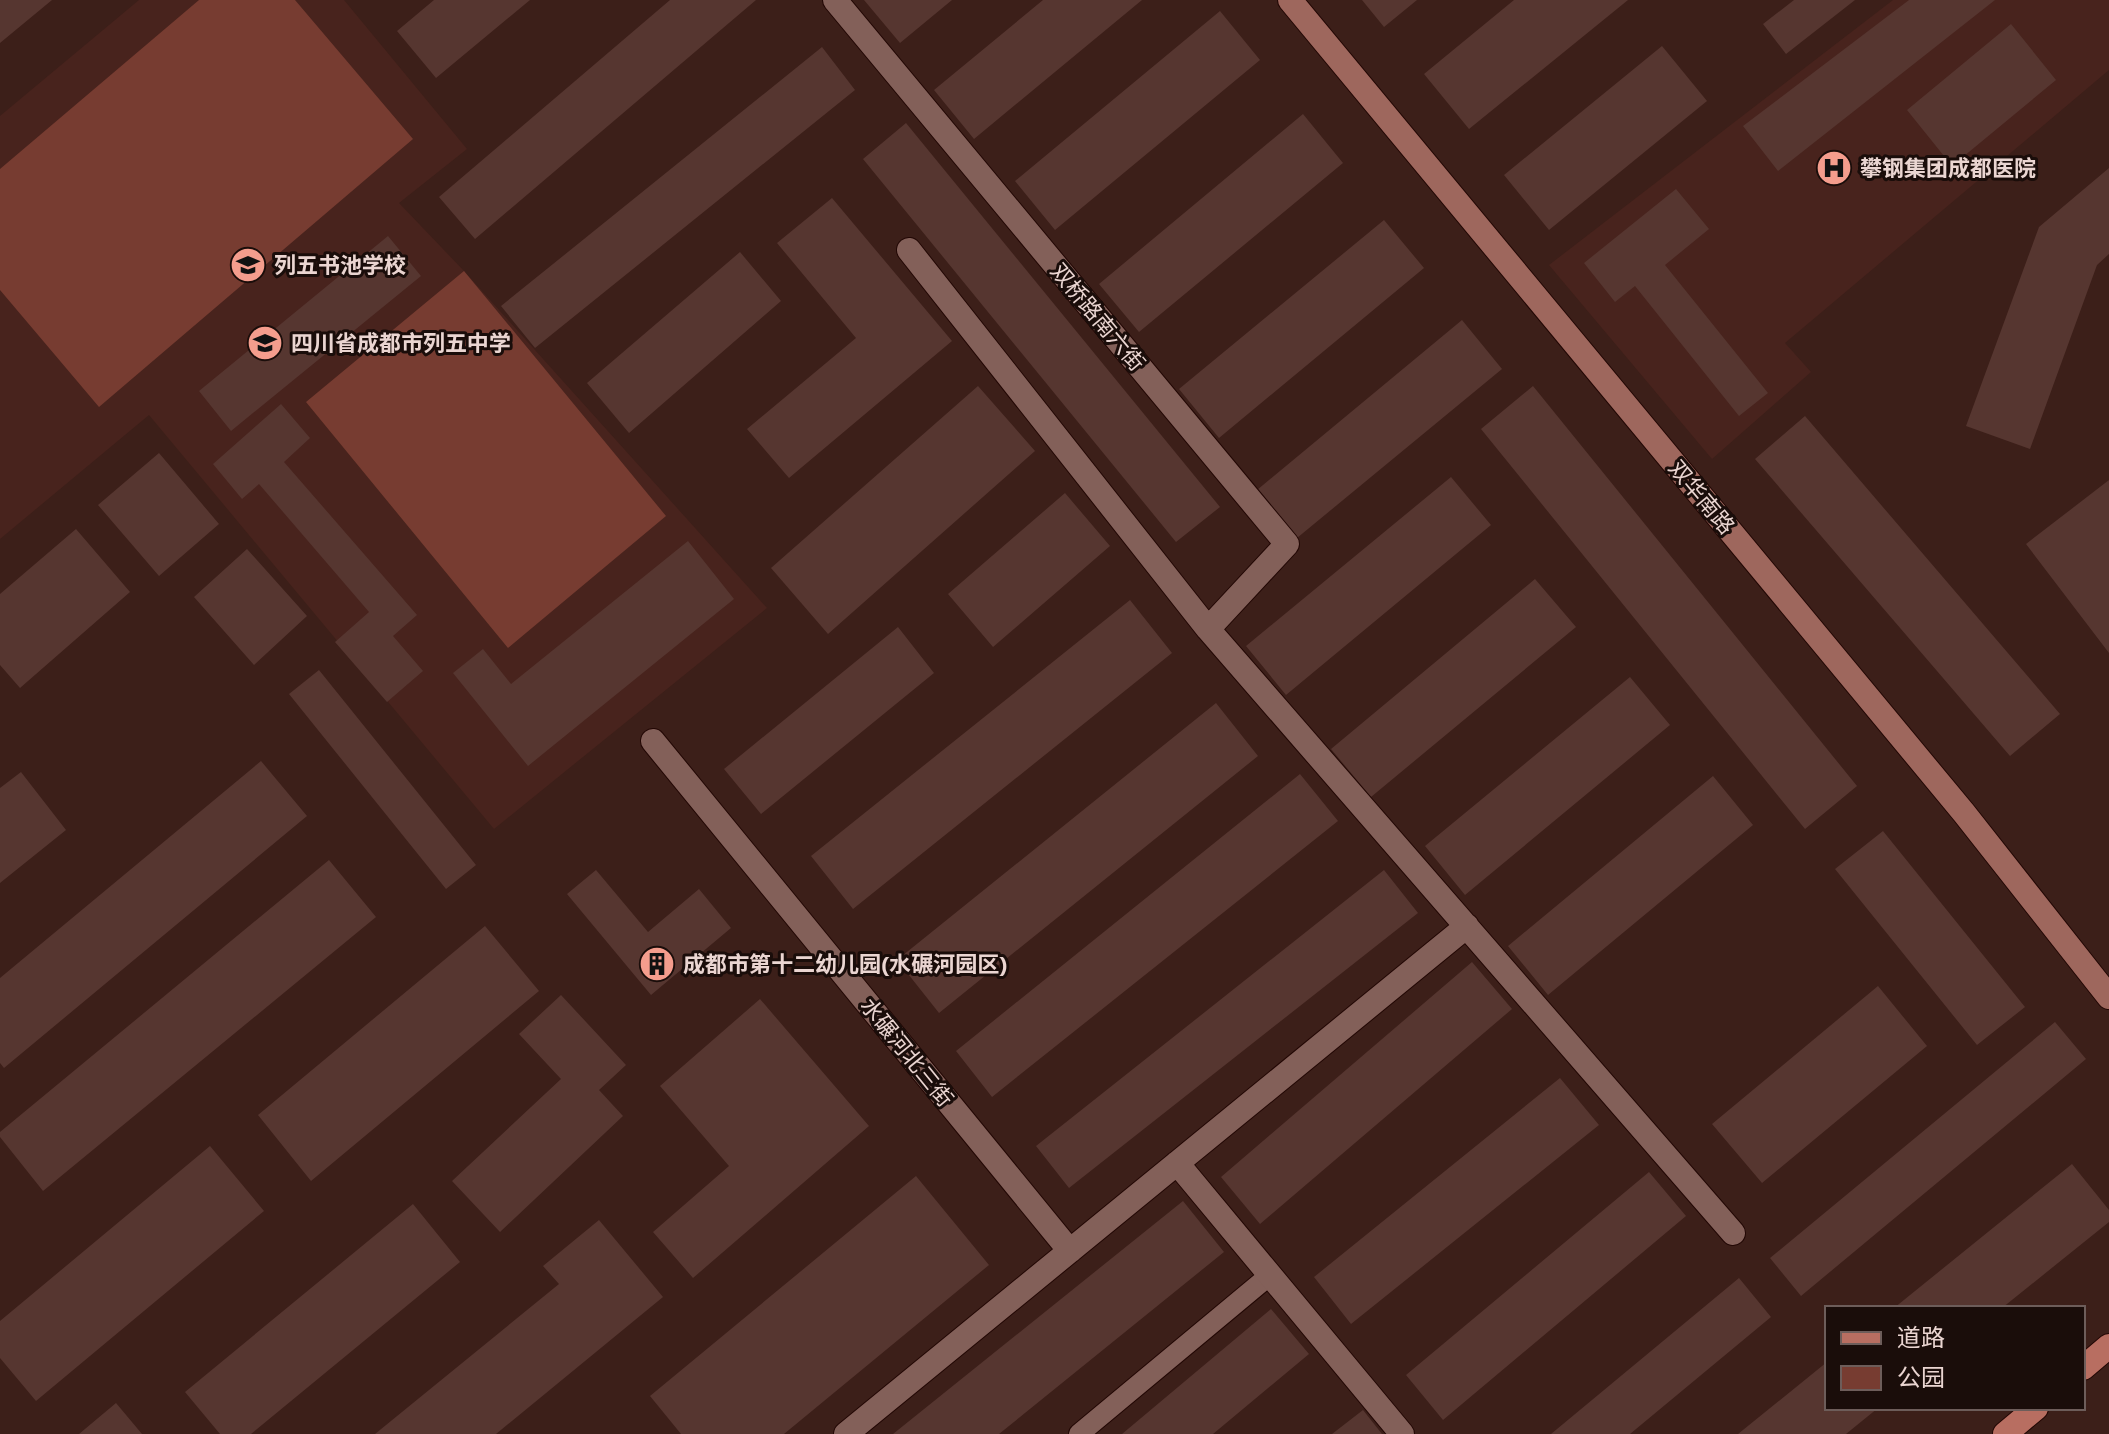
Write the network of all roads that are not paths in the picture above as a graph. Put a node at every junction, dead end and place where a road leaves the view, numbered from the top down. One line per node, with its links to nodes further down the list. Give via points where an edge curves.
1 (835, 0): 4 (street, 双桥路南六街, via 1287,544)
2 (1290, 0): 7 (street, 双华南路, via 1964,813)
3 (909, 250): 4 (street)
4 (1208, 629): 6 (street)
5 (653, 741): 10 (street, 水碾河北三街)
6 (1467, 926): 8 (street); 9 (street)
7 (2109, 997)
8 (1177, 1163): 10 (street); 11 (street)
9 (1733, 1233)
10 (1070, 1251): 15 (street)
11 (1270, 1275): 16 (lane); 17 (street)
12 (2109, 1346): 13 (main road)
13 (2085, 1366)
14 (2034, 1410): 18 (main road)
15 (846, 1434)
16 (1079, 1434)
17 (1402, 1434)
18 (2005, 1434)

